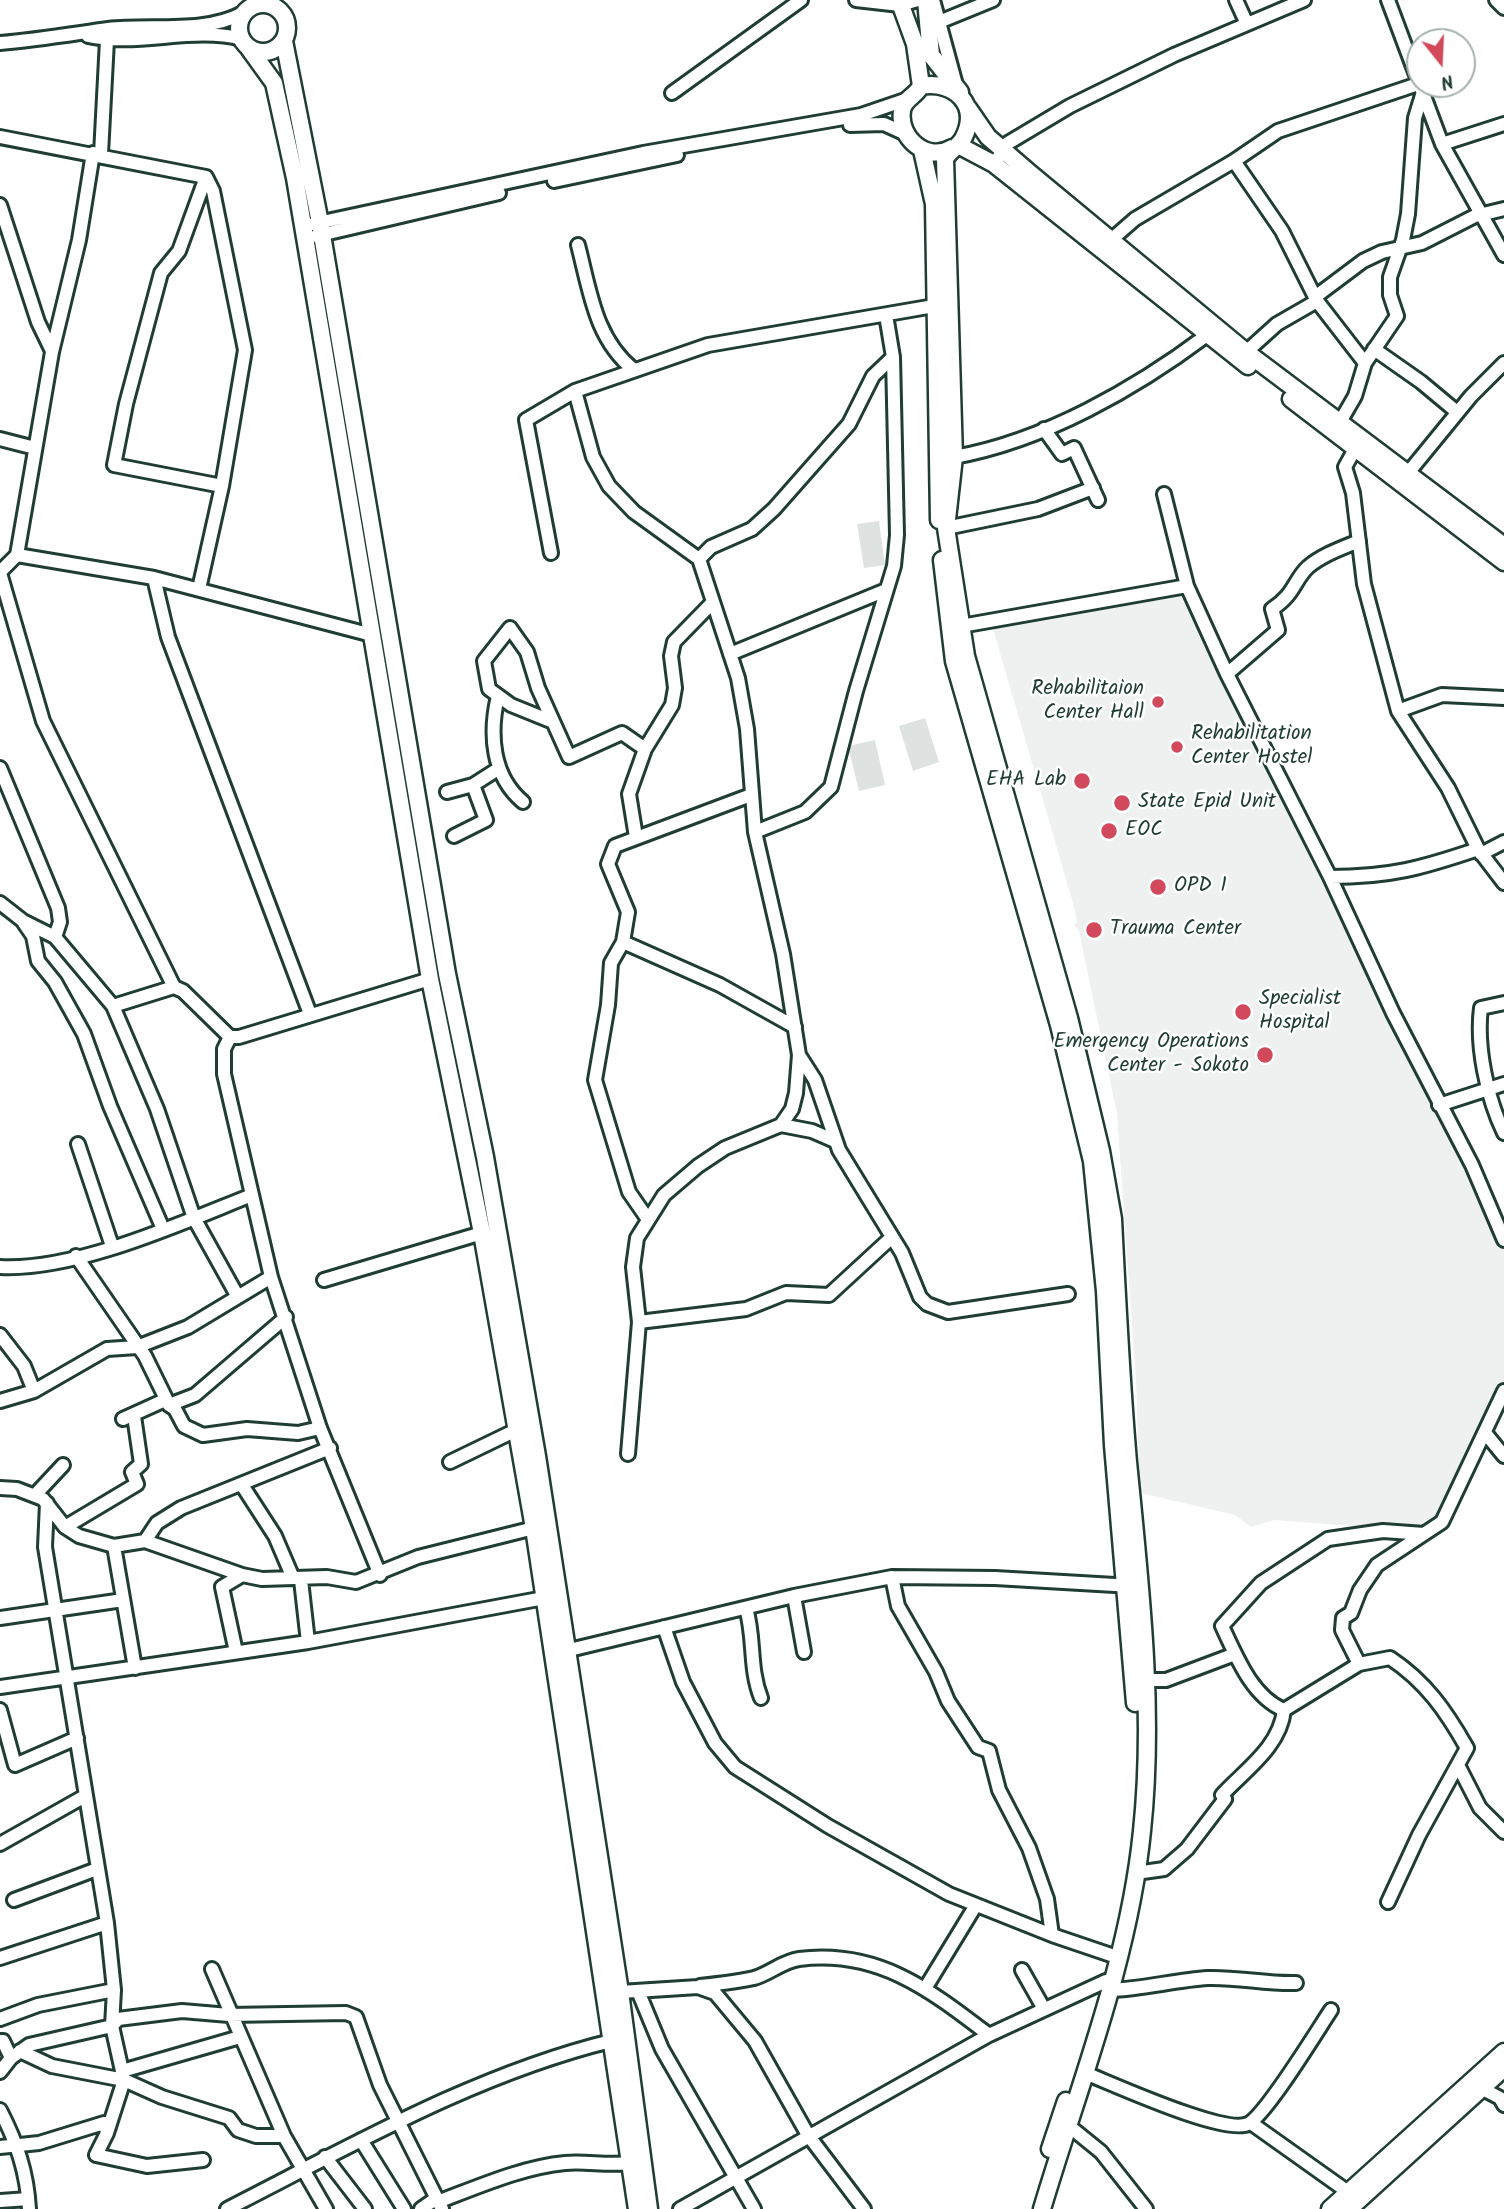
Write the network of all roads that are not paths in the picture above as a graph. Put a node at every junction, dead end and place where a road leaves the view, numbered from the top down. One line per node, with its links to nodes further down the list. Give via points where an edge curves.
1 (801, 0): 24 (street)
2 (856, 0): 11 (street)
3 (918, 0): 11 (street)
4 (926, 0): 28 (main road, via 931,55)
5 (933, 0): 15 (street)
6 (993, 0): 15 (street)
7 (1236, 0): 16 (street)
8 (1304, 0): 16 (street)
9 (1388, 0): 22 (street)
10 (1496, 0): 14 (street)
11 (900, 2): 23 (main road, via 915,44)
12 (280, 7): 13 (main road); 19 (main road, via 288,25)
13 (246, 8): 17 (street, via 231,20 107,29); 21 (main road, via 240,22)
14 (1504, 8)
15 (939, 22): 28 (street, via 950,69)
16 (1247, 24): 35 (street, via 1070,106)
17 (85, 35): 18 (street); 20 (street)
18 (107, 40): 21 (street, via 216,36); 36 (street)
19 (284, 41): 21 (main road, via 270,49); 43 (main road)
20 (0, 43)
21 (245, 43): 44 (main road, via 268,72 278,95)
22 (1406, 51)
23 (918, 92): 28 (main road, via 947,87); 30 (main road, via 902,109); 43 (street, via 862,115 643,153)
24 (672, 93)
25 (1406, 94): 37 (street, via 1278,131)
26 (1419, 98): 47 (street, via 1408,214)
27 (1423, 98): 32 (street)
28 (964, 99): 33 (main road, via 965,132); 35 (main road, via 975,122)
29 (1504, 124): 32 (street)
30 (906, 134): 34 (main road); 43 (street, via 884,124 862,123 748,141)
31 (0, 137): 36 (street)
32 (1442, 144): 42 (street)
33 (955, 146): 34 (main road, via 937,152); 38 (main road); 67 (main road, via 945,159)
34 (922, 150): 50 (main road, via 933,196)
35 (1003, 150): 38 (street); 45 (main road)
36 (97, 154): 39 (street); 54 (street)
37 (1234, 161): 45 (street, via 1135,219); 49 (street, via 1282,231)
38 (994, 164): 52 (main road)
39 (205, 177): 69 (street, via 221,216 245,350); 69 (street, via 179,251 161,273 114,465)
40 (0, 205): 54 (street)
41 (1504, 209): 42 (street)
42 (1482, 214): 47 (street); 48 (street)
43 (321, 229): 44 (street); 179 (main road, via 447,974 520,1360)
44 (303, 233): 85 (main road)
45 (1111, 240): 55 (main road)
46 (578, 245): 59 (street, via 611,350)
47 (1399, 250): 49 (street, via 1363,261); 53 (street, via 1389,283 1396,316)
48 (1504, 255)
49 (1316, 299): 55 (street); 57 (street)
50 (934, 306): 51 (street); 169 (main road, via 939,516 954,661 1059,1025 1092,1161 1113,1445)
51 (886, 315): 56 (street); 59 (street, via 708,345)
52 (1207, 335): 63 (street, via 1111,398); 66 (main road)
53 (1374, 349): 57 (street); 61 (street)
54 (52, 352): 65 (street)
55 (1246, 352): 62 (main road)
56 (893, 357): 76 (street, via 873,376 849,424 774,509 752,529 711,547); 82 (street, via 897,535)
57 (1365, 363): 62 (street, via 1355,396)
58 (1504, 363): 61 (street)
59 (634, 370): 60 (street)
60 (575, 391): 74 (street, via 526,420); 76 (street, via 593,457 609,486 634,512)
61 (1457, 412): 68 (street)
62 (1340, 422): 68 (main road)
63 (1044, 429): 67 (street); 71 (street, via 1062,454 1074,448 1095,494)
64 (0, 439): 65 (street)
65 (35, 448): 75 (street)
66 (1355, 449): 72 (street, via 1345,464); 77 (main road)
67 (954, 457): 71 (main road)
68 (1408, 473): 73 (main road)
69 (222, 486): 81 (street)
70 (1164, 494): 80 (street)
71 (946, 528): 84 (main road)
72 (1359, 541): 87 (street, via 1305,570 1288,598 1272,609 1278,630); 90 (street, via 1364,584)
73 (1504, 546)
74 (551, 553)
75 (17, 555): 78 (street); 79 (street)
76 (699, 559): 83 (street)
77 (1504, 562)
78 (0, 573): 111 (street, via 43,720)
79 (154, 578): 81 (street); 114 (street, via 168,637)
80 (1187, 586): 84 (street); 87 (street)
81 (198, 589): 85 (street)
82 (886, 590): 86 (street); 99 (street, via 831,787 805,812)
83 (712, 603): 86 (street); 92 (street, via 674,642 672,705)
84 (961, 626): 169 (main road, via 1101,1151 1113,1219)
85 (372, 635): 110 (main road)
86 (730, 654): 97 (street, via 747,729)
87 (1227, 674): 104 (street)
88 (498, 696): 91 (street); 91 (street, via 489,690 484,661 510,628 527,652); 94 (street, via 494,711)
89 (1504, 698): 90 (street, via 1442,695)
90 (1398, 711): 103 (street, via 1448,788)
91 (553, 722): 92 (street, via 569,757 622,733)
92 (645, 749): 101 (street, via 629,794)
93 (0, 768): 108 (street, via 58,908)
94 (498, 769): 95 (street); 98 (street, via 509,790)
95 (472, 785): 96 (street); 100 (street, via 486,820)
96 (447, 792)
97 (751, 795): 99 (street); 101 (street)
98 (523, 802)
99 (755, 832): 115 (street)
100 (454, 836)
101 (636, 837): 109 (street, via 615,846 608,864 628,912)
102 (1504, 842): 103 (street)
103 (1480, 851): 104 (street, via 1412,871); 105 (street)
104 (1331, 877): 120 (street)
105 (1504, 883)
106 (0, 903): 107 (street)
107 (23, 921): 108 (street); 129 (street, via 33,936 38,961 84,1034)
108 (55, 937): 113 (street)
109 (623, 942): 115 (street, via 720,985); 127 (street, via 611,963 595,1080 629,1192)
110 (430, 979): 114 (street); 130 (main road)
111 (174, 987): 113 (street); 116 (street)
112 (1504, 1003): 119 (street, via 1482,1008 1479,1026)
113 (113, 1006): 126 (street, via 157,1109)
114 (310, 1014): 116 (street, via 247,1036)
115 (795, 1027): 117 (street)
116 (230, 1037): 125 (street, via 224,1049 224,1074)
117 (799, 1055): 121 (street, via 792,1109); 123 (street, via 816,1080)
118 (1504, 1084): 119 (street)
119 (1488, 1088): 120 (street); 122 (street)
120 (1440, 1105): 128 (street)
121 (781, 1125): 123 (street); 127 (street, via 724,1148 698,1166 664,1195)
122 (1504, 1133)
123 (835, 1141): 131 (street)
124 (78, 1144): 133 (street)
125 (252, 1195): 126 (street); 136 (street)
126 (194, 1218): 129 (street); 139 (street)
127 (647, 1218): 141 (street, via 637,1238 634,1267)
128 (1500, 1219): 132 (street)
129 (163, 1229): 133 (street)
130 (482, 1233): 137 (street); 161 (main road)
131 (892, 1237): 138 (street, via 920,1297 938,1310); 141 (street, via 830,1295 786,1293 746,1309)
132 (1504, 1240)
133 (112, 1247): 134 (street)
134 (76, 1256): 135 (street, via 47,1264); 143 (street)
135 (0, 1267)
136 (271, 1277): 139 (street); 140 (street)
137 (324, 1280)
138 (1068, 1294)
139 (238, 1297): 143 (street, via 188,1327)
140 (286, 1317): 147 (street, via 195,1395); 148 (street)
141 (639, 1322): 152 (street)
142 (2, 1343): 144 (street, via 24,1366)
143 (138, 1347): 144 (street, via 107,1349); 147 (street)
144 (34, 1391): 146 (street)
145 (1504, 1391): 150 (street)
146 (0, 1401)
147 (167, 1403): 148 (street, via 176,1409 184,1426 203,1435 247,1429 298,1433); 160 (street, via 128,1417 141,1445 141,1464 132,1472 137,1484)
148 (320, 1427): 151 (street)
149 (510, 1433): 154 (street)
150 (1486, 1434): 153 (street); 162 (street, via 1447,1514)
151 (330, 1448): 156 (street); 166 (street)
152 (628, 1454)
153 (1504, 1456)
154 (450, 1462)
155 (63, 1465): 158 (street)
156 (242, 1485): 163 (street, via 181,1508 157,1523); 168 (street)
157 (0, 1488): 158 (street)
158 (35, 1495): 159 (street)
159 (47, 1503): 160 (street); 174 (street, via 44,1547)
160 (65, 1527): 164 (street)
161 (534, 1528): 166 (street, via 418,1557); 171 (main road)
162 (1424, 1535): 181 (street, via 1382,1531 1328,1539 1261,1583 1222,1626); 182 (street, via 1377,1565 1351,1613 1343,1618 1342,1630)
163 (145, 1541): 164 (street); 165 (street)
164 (114, 1546): 172 (street)
165 (242, 1575): 168 (street); 178 (street, via 222,1587)
166 (380, 1575): 168 (street, via 356,1582 327,1577)
167 (892, 1577): 169 (street); 170 (street); 201 (street, via 898,1606 948,1701 978,1747 989,1751 999,1790 1029,1848 1047,1899)
168 (297, 1579): 177 (street)
169 (1134, 1586): 185 (main road); 202 (main road, via 1134,1827)
170 (794, 1596): 173 (street); 180 (street)
171 (544, 1598): 177 (street); 179 (main road)
172 (124, 1600): 174 (street); 183 (street)
173 (746, 1608): 176 (street); 187 (street, via 754,1681)
174 (55, 1610): 175 (street); 184 (street)
175 (0, 1618)
176 (664, 1627): 179 (street); 199 (street, via 683,1682 715,1743 735,1767 828,1826)
177 (308, 1642): 178 (street)
178 (236, 1652): 183 (street)
179 (559, 1652): 212 (main road); 221 (main road)
180 (804, 1652)
181 (1235, 1654): 185 (street, via 1166,1679); 189 (street, via 1262,1696)
182 (1360, 1664): 189 (street); 191 (street, via 1390,1658 1436,1697 1467,1748)
183 (135, 1668): 184 (street)
184 (66, 1678): 186 (street); 190 (street)
185 (1146, 1680): 196 (main road, via 1146,1774)
186 (0, 1687)
187 (761, 1698)
188 (0, 1710): 190 (street, via 15,1765)
189 (1284, 1710): 196 (street, via 1281,1728 1261,1757 1222,1795 1225,1799 1187,1849 1164,1870)
190 (77, 1738): 192 (street)
191 (1460, 1767): 193 (street, via 1480,1808); 198 (street, via 1419,1835)
192 (85, 1796): 194 (street); 195 (street)
193 (1504, 1832)
194 (0, 1844)
195 (97, 1869): 197 (street); 200 (street)
196 (1136, 1872): 207 (main road)
197 (14, 1899)
198 (1388, 1902)
199 (976, 1905): 201 (street); 209 (street)
200 (107, 1923): 203 (street); 210 (street)
201 (1052, 1935): 202 (street)
202 (1111, 1955): 207 (main road)
203 (0, 1958)
204 (212, 1969): 215 (street)
205 (1022, 1970): 213 (street)
206 (1296, 1983): 207 (street, via 1270,1984 1240,1977)
207 (1108, 1986): 213 (street); 226 (main road); 259 (main road)
208 (698, 1987): 209 (street, via 756,1978 796,1959 842,1959 891,1970); 211 (street); 235 (street, via 715,1993 740,2019)
209 (926, 1987): 218 (street)
210 (114, 1990): 216 (street, via 38,2005); 217 (street)
211 (638, 1991): 212 (street); 244 (street, via 662,2049)
212 (620, 1992): 255 (main road)
213 (1044, 2009): 218 (street)
214 (1331, 2010): 232 (street)
215 (229, 2015): 217 (street, via 182,2011 118,2019); 219 (street); 231 (street, via 346,2013 356,2017 380,2085)
216 (0, 2019)
217 (112, 2026): 223 (street, via 29,2045); 227 (street)
218 (989, 2035): 235 (street)
219 (240, 2037): 227 (street); 236 (street)
220 (0, 2040): 223 (street)
221 (611, 2041): 231 (street, via 546,2058); 242 (main road)
222 (1504, 2052): 246 (main road)
223 (16, 2054): 225 (street); 227 (street, via 61,2069)
224 (1504, 2068): 228 (main road)
225 (0, 2072)
226 (1085, 2073): 232 (street, via 1196,2117 1225,2124); 233 (main road)
227 (123, 2076): 234 (street); 236 (street, via 229,2118 238,2130 256,2136)
228 (1481, 2088): 229 (street); 246 (main road)
229 (1502, 2099)
230 (0, 2110): 238 (street)
231 (400, 2122): 237 (street); 248 (street)
232 (1251, 2123): 246 (street)
233 (1069, 2126): 260 (main road); 261 (street, via 1101,2152)
234 (106, 2129): 238 (street, via 104,2123); 241 (street, via 96,2152 98,2158 148,2166)
235 (808, 2135): 244 (street); 258 (street)
236 (284, 2136): 243 (street)
237 (361, 2140): 240 (street); 252 (street)
238 (18, 2146): 239 (street); 247 (street)
239 (0, 2147)
240 (325, 2157): 243 (street); 251 (street)
241 (203, 2160)
242 (630, 2163): 248 (street, via 562,2163 500,2179); 254 (main road)
243 (304, 2170): 249 (street); 250 (street)
244 (738, 2177): 256 (street); 257 (street)
245 (0, 2201): 247 (street)
246 (1357, 2202): 262 (main road)
247 (29, 2204)
248 (441, 2205): 253 (street, via 434,2200)
249 (227, 2209)
250 (326, 2209)
251 (365, 2209)
252 (404, 2209)
253 (421, 2209)
254 (636, 2209)
255 (649, 2209)
256 (680, 2209)
257 (754, 2209)
258 (864, 2209)
259 (1032, 2209)
260 (1042, 2209)
261 (1146, 2209)
262 (1330, 2209)

